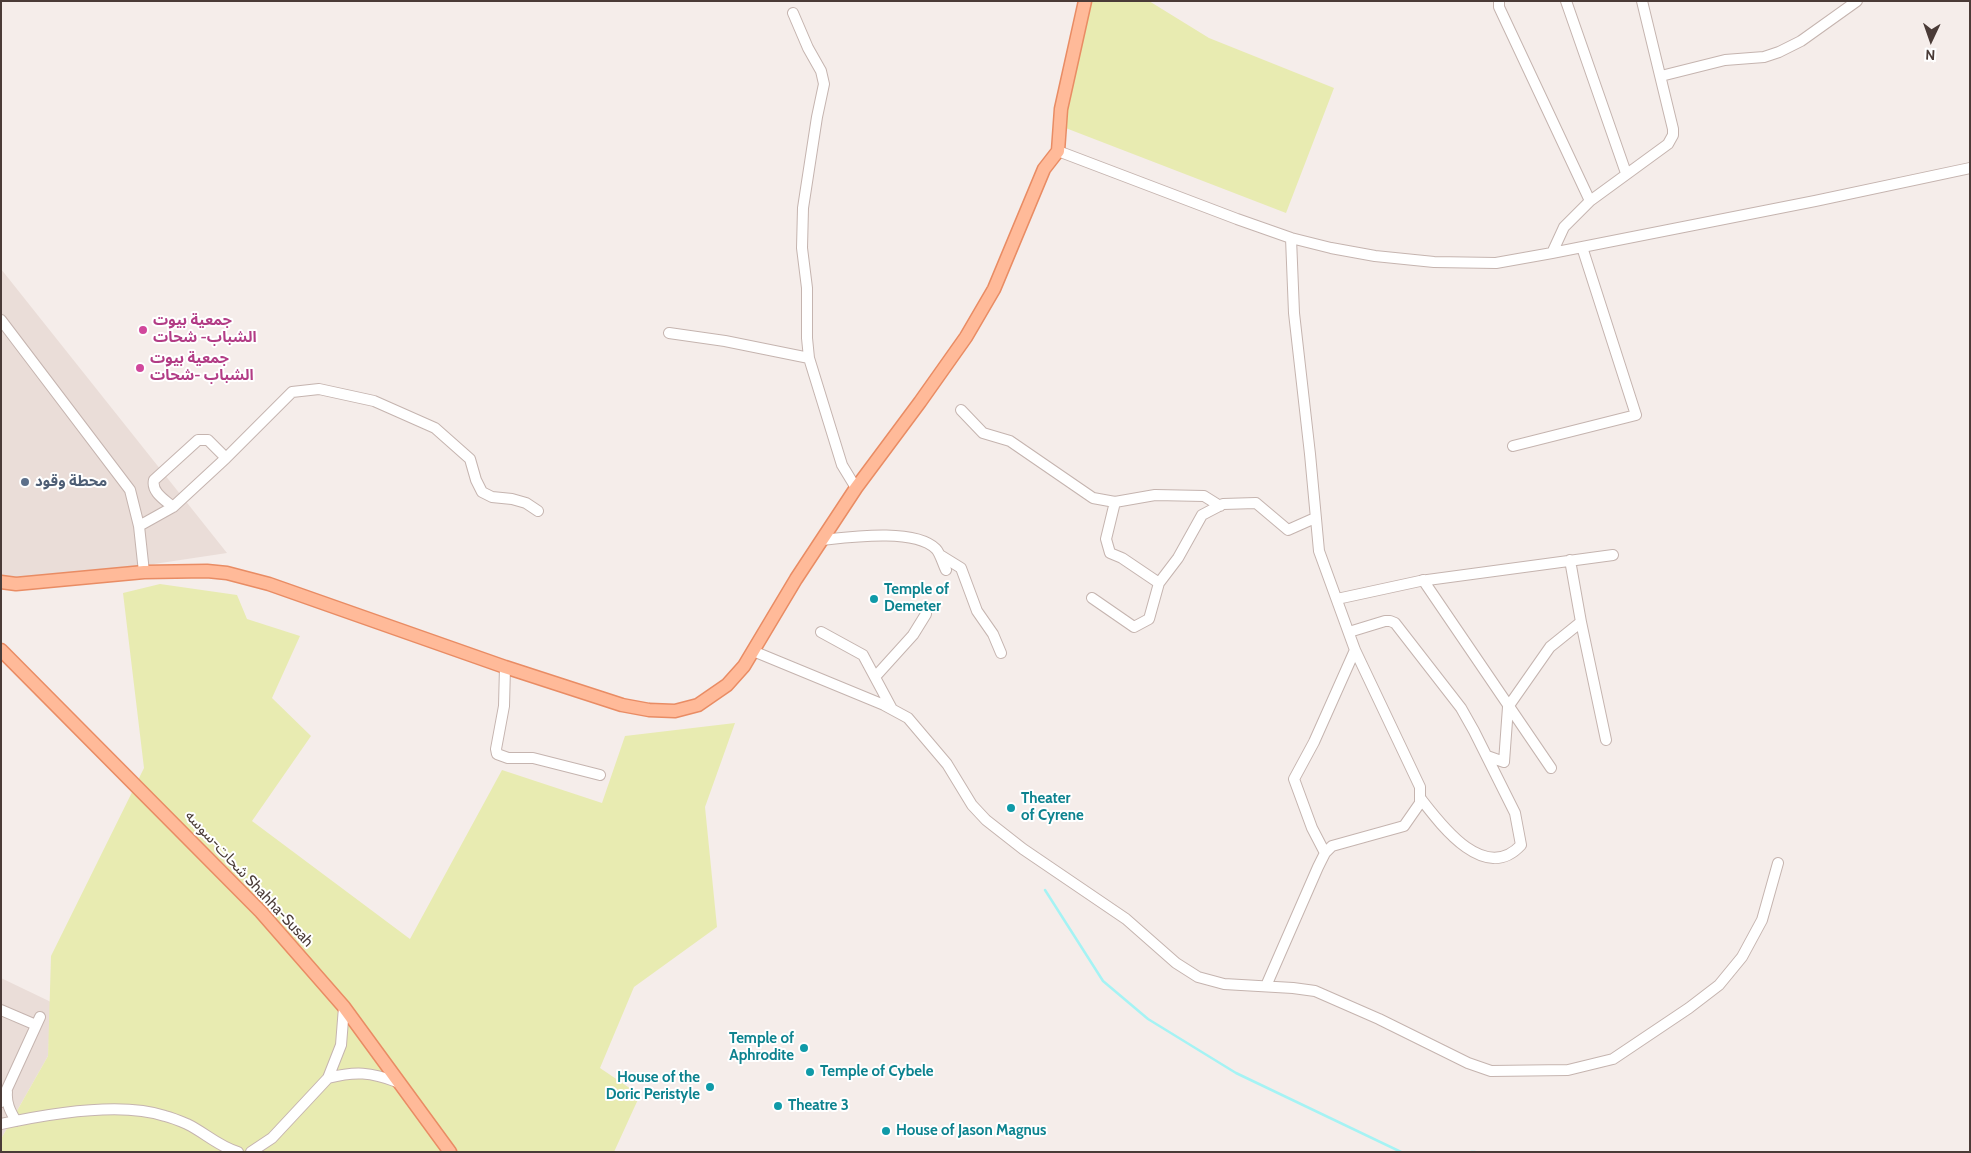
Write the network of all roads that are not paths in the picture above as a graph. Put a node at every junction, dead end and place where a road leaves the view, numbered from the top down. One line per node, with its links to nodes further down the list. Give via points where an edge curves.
1 (1085, 1): 8 (main road, via 1061,109)
2 (1499, 1): 11 (street)
3 (1566, 1): 10 (street)
4 (1642, 1): 7 (street)
5 (1858, 1): 7 (street, via 1801,41 1779,52 1764,57 1725,60)
6 (793, 13): 17 (street, via 824,84 803,208 802,248)
7 (1660, 76): 10 (street, via 1673,135 1668,144)
8 (1058, 151): 12 (street); 21 (main road, via 1044,169 1003,272 985,306)
9 (1970, 168): 13 (street)
10 (1626, 173): 11 (street)
11 (1590, 201): 14 (street, via 1564,227)
12 (1291, 238): 14 (street, via 1375,256 1434,262 1496,263); 26 (street, via 1294,313)
13 (1582, 247): 14 (street); 19 (street, via 1636,415)
14 (1552, 253)
15 (1, 320): 27 (street, via 130,490)
16 (669, 333): 17 (street)
17 (809, 358): 21 (street, via 842,465)
18 (961, 410): 22 (street, via 983,433 1010,441 1093,498)
19 (1514, 446)
20 (226, 458): 24 (street); 24 (street, via 208,440 198,440 154,480 154,490); 25 (street, via 292,392 319,389 374,401 435,428 470,459 482,492 526,503)
21 (856, 488): 28 (main road)
22 (1115, 502): 23 (street, via 1155,495 1204,496); 36 (street, via 1106,539 1110,553)
23 (1220, 506): 26 (street, via 1256,503 1288,530); 36 (street, via 1202,514 1178,558)
24 (174, 507): 27 (street)
25 (538, 511)
26 (1315, 518): 40 (street, via 1319,551)
27 (138, 526): 33 (street)
28 (822, 540): 29 (street, via 874,535 917,538); 47 (main road)
29 (939, 554): 32 (street); 48 (street, via 961,568 977,611)
30 (1613, 555): 31 (street)
31 (1570, 560): 34 (street); 42 (street)
32 (946, 570)
33 (144, 572): 37 (main road); 49 (main road, via 206,571 249,578)
34 (1423, 580): 40 (street); 51 (street)
35 (1, 582): 37 (main road)
36 (1159, 583): 39 (street, via 1149,619 1134,627)
37 (16, 584): 38 (main road)
38 (1, 592)
39 (1092, 598)
40 (1336, 599): 44 (street)
41 (926, 614): 50 (street, via 913,635)
42 (1581, 622): 51 (street, via 1550,647); 53 (street)
43 (822, 632): 50 (street, via 864,655)
44 (1349, 632): 46 (street); 54 (street, via 1385,621 1393,622 1461,708)
45 (1, 650): 61 (main road, شحات-سوسه Shahha-Susah, via 261,912)
46 (1355, 650): 57 (street, via 1420,787); 58 (street, via 1294,779)
47 (753, 651): 49 (main road, via 735,676 715,695 698,705 675,711 622,705); 52 (street)
48 (1002, 653)
49 (505, 667): 56 (street, via 498,754 508,758 533,758)
50 (875, 677): 52 (street)
51 (1508, 707): 54 (street, via 1504,762); 55 (street)
52 (892, 709): 60 (street, via 908,718 927,739 986,820 1126,919 1176,963 1211,982)
53 (1606, 740)
54 (1487, 756): 57 (street, via 1515,813 1519,848 1507,855 1494,857 1470,850 1452,837)
55 (1551, 768)
56 (600, 775)
57 (1421, 798): 58 (street, via 1404,826 1339,843)
58 (1325, 853): 60 (street)
59 (1778, 863): 60 (street, via 1762,920 1742,957 1719,985 1642,1041 1613,1059 1593,1065 1568,1070 1491,1071 1315,991)
60 (1266, 986)
61 (344, 1008): 63 (street, via 341,1045); 64 (main road, شحات-سوسه Shahha-Susah)
62 (1, 1010): 65 (street, via 38,1021)
63 (328, 1078): 64 (street, via 363,1072); 70 (street, via 272,1138)
64 (398, 1082): 71 (main road, شحات-سوسه Shahha-Susah)
65 (8, 1086): 66 (street); 67 (street, via 6,1099)
66 (1, 1102)
67 (16, 1121): 68 (street); 69 (street, via 132,1109 165,1115 188,1124)
68 (1, 1124)
69 (238, 1152)
70 (251, 1152)
71 (450, 1152)

